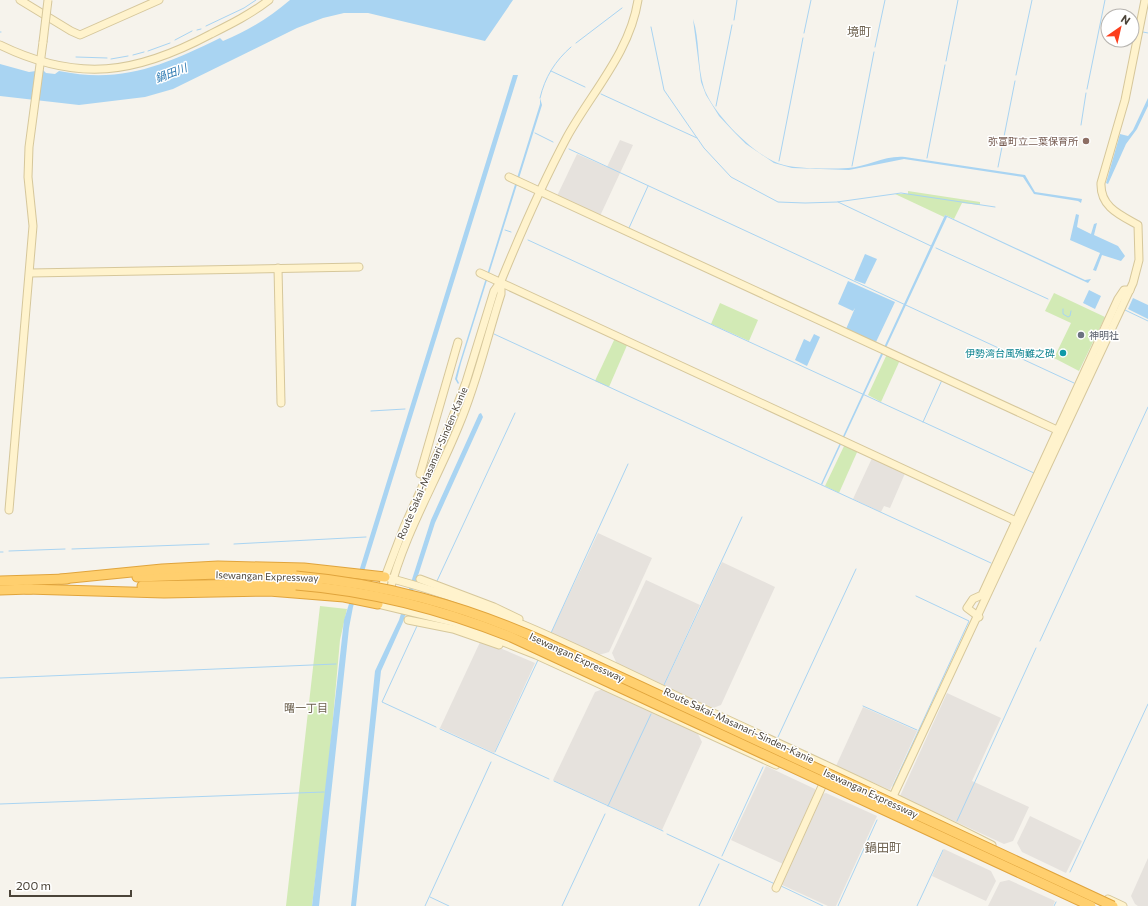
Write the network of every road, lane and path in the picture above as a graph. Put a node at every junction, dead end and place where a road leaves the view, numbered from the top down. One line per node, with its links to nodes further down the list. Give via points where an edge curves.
1 (20, 0): 3 (street, via 80,34)
2 (48, 0): 8 (street, bridge)
3 (159, 0)
4 (268, 0): 8 (street, via 246,16 193,44 148,62 98,70)
5 (638, 0): 10 (street, Route Sakai-Masanari-Sinden-Kanie, via 628,38 578,118)
6 (1145, 0): 16 (street, via 1125,100 1100,190 1110,208 1138,225 1139,260)
7 (0, 45): 8 (street)
8 (40, 63): 13 (street, via 32,118 28,177 33,226)
9 (511, 178): 10 (street)
10 (540, 191): 15 (street, Route Sakai-Masanari-Sinden-Kanie); 19 (street)
11 (359, 267): 12 (street)
12 (278, 268): 13 (street); 18 (street)
13 (30, 273): 21 (street)
14 (485, 275): 15 (street)
15 (500, 281): 22 (street); 23 (street, Route Sakai-Masanari-Sinden-Kanie, via 494,291 469,375 450,425 404,527)
16 (1130, 290): 19 (street, via 1124,290 1118,299); 30 (street)
17 (458, 342): 20 (street)
18 (281, 403)
19 (1057, 430): 22 (street)
20 (420, 474)
21 (10, 510)
22 (1016, 520): 30 (street, via 982,595 973,599 967,608)
23 (389, 578): 24 (highway, via 304,568 218,566); 29 (street, Route Sakai-Masanari-Sinden-Kanie); 32 (street, Route Sakai-Masanari-Sinden-Kanie, via 460,600)
24 (61, 579): 26 (highway, Isewangan Expressway); 40 (highway, Isewangan Expressway, bridge, via 218,574 296,576 387,588 452,605 543,641)
25 (420, 579): 32 (street, via 494,607)
26 (0, 581)
27 (26, 589): 28 (highway, Isewangan Expressway); 29 (highway, via 164,593 269,591); 39 (highway, Isewangan Expressway, bridge, via 218,584 296,585 384,597 449,614 540,650)
28 (0, 590)
29 (382, 604): 33 (street, Route Sakai-Masanari-Sinden-Kanie, via 453,622)
30 (978, 617): 35 (street)
31 (408, 620): 33 (street, via 453,629)
32 (546, 635): 35 (street, Route Sakai-Masanari-Sinden-Kanie)
33 (536, 655): 34 (street, Route Sakai-Masanari-Sinden-Kanie, via 709,736)
34 (823, 784): 36 (street, Route Sakai-Masanari-Sinden-Kanie); 37 (street)
35 (894, 796): 36 (street); 41 (street, Route Sakai-Masanari-Sinden-Kanie, via 1010,854)
36 (886, 813): 38 (street, Route Sakai-Masanari-Sinden-Kanie)
37 (776, 888)
38 (1084, 906)
39 (1091, 906)
40 (1113, 906)
41 (1123, 906)

